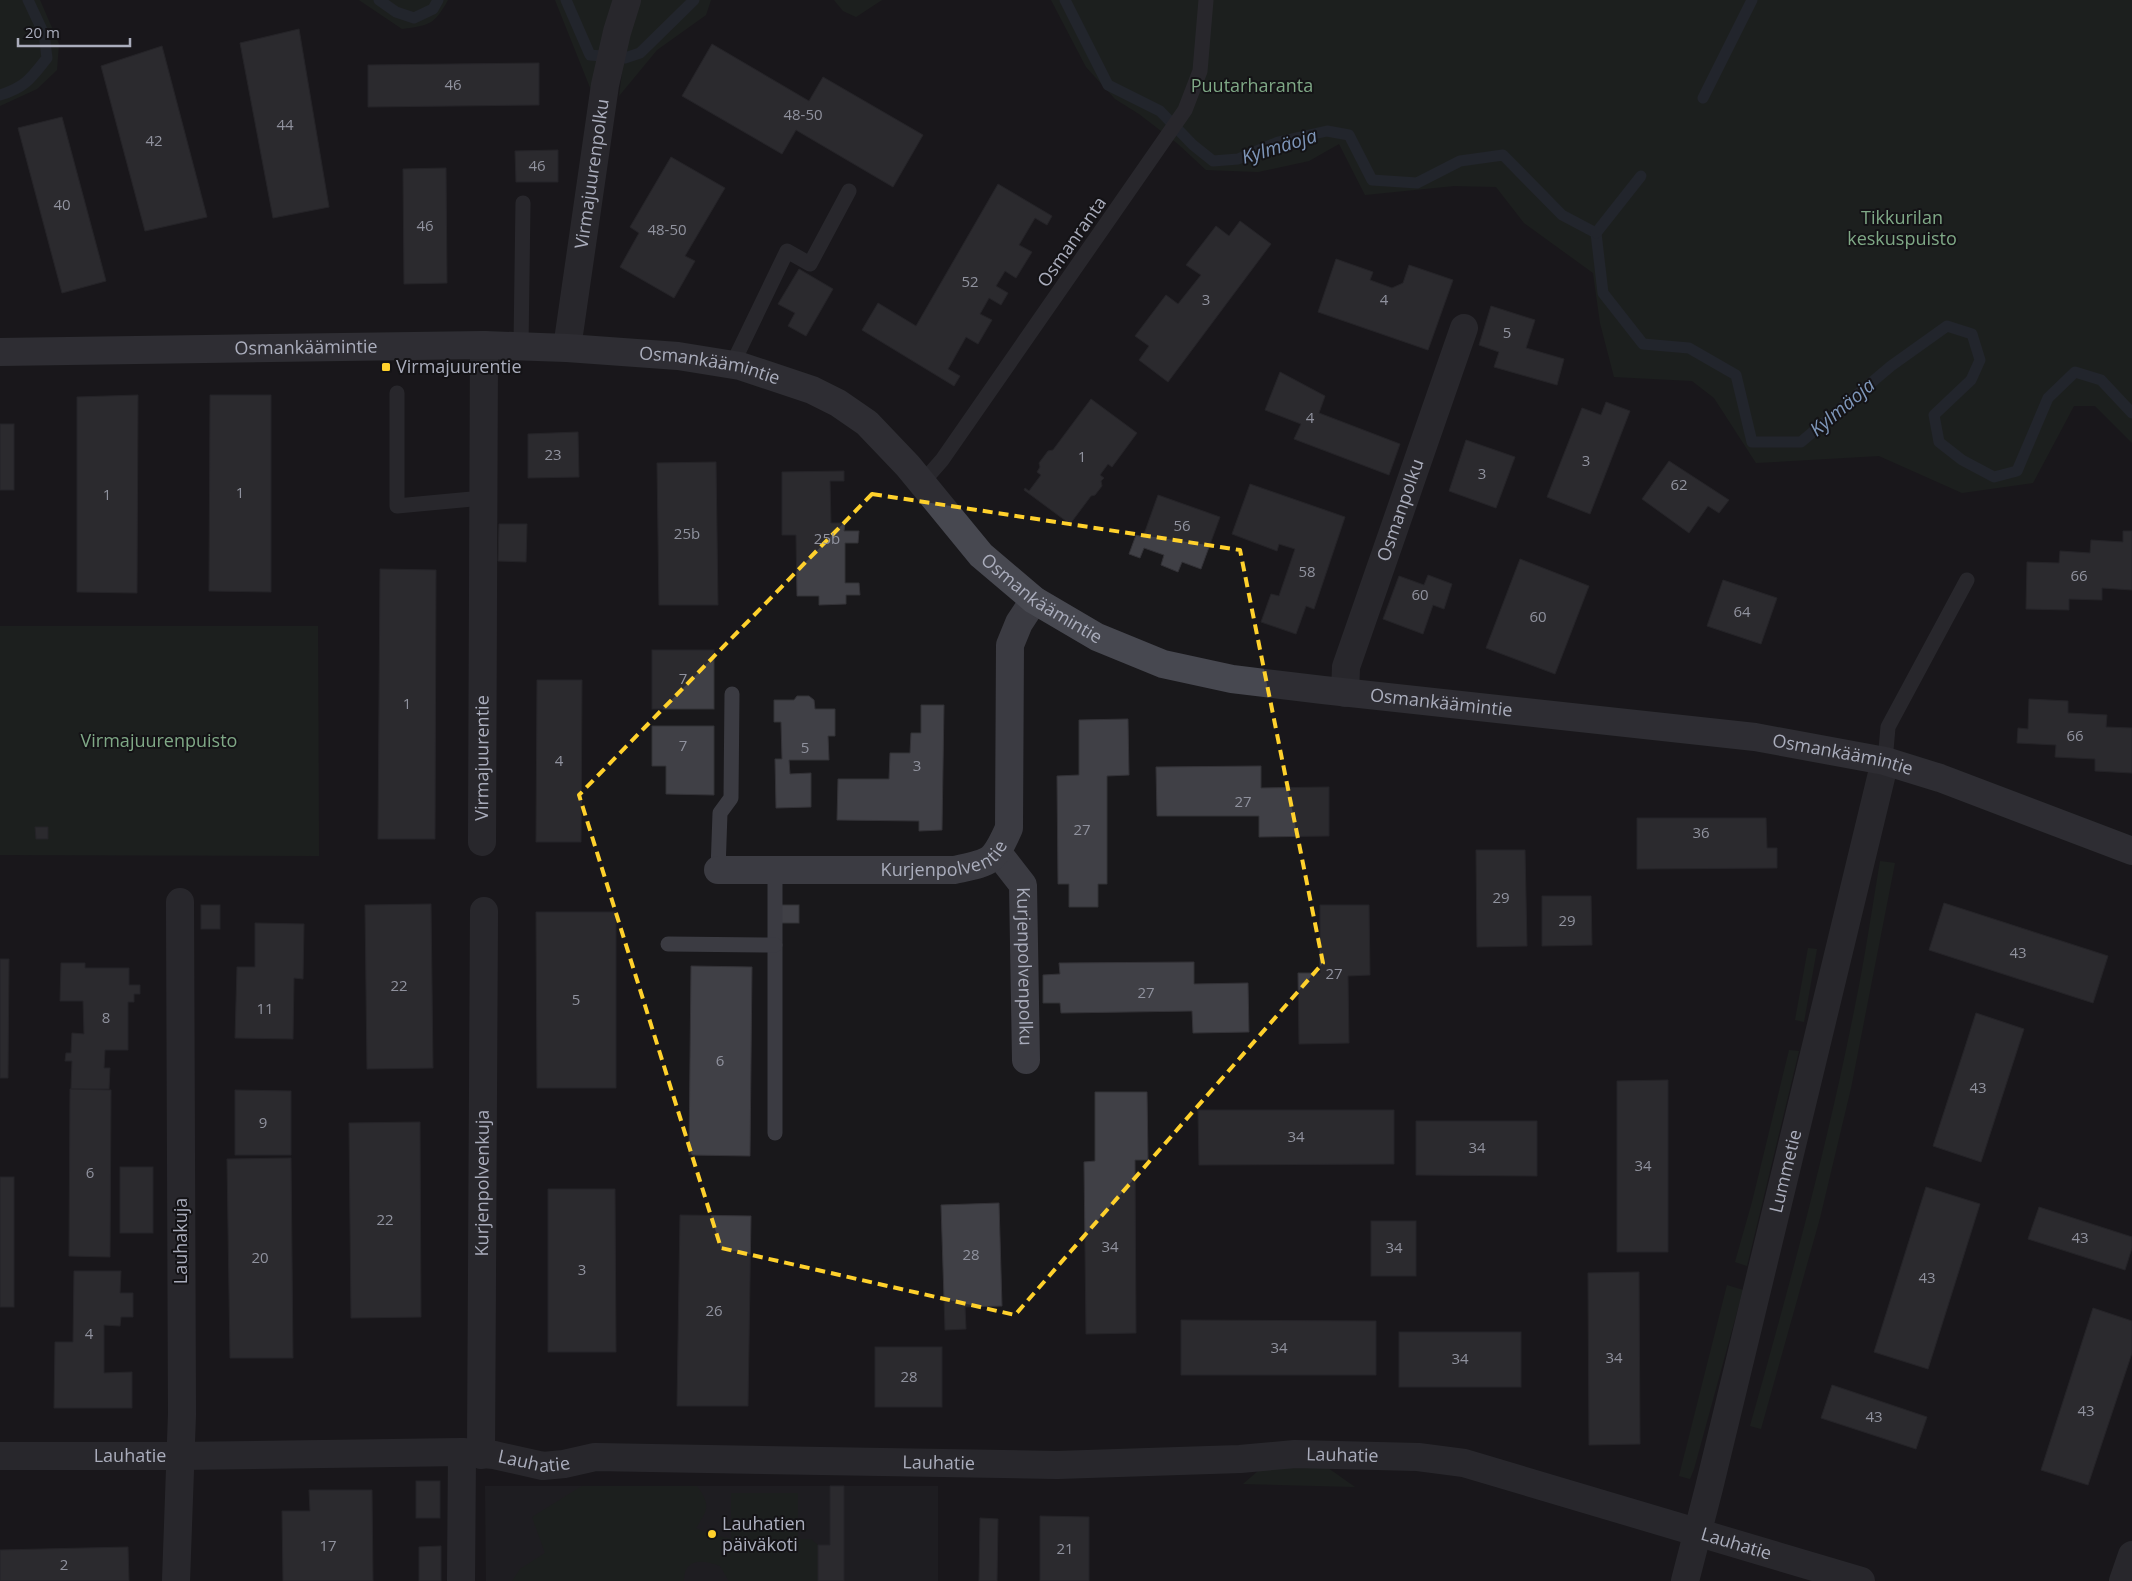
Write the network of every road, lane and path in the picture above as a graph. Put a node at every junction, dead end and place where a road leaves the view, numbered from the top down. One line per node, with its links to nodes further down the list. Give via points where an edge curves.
1 (627, 0): 8 (street, Virmajuurenpolku, via 605,84)
2 (1206, 0): 12 (lane, Osmanranta, via 1200,71 1185,110 942,460)
3 (849, 191): 10 (lane, via 810,264 787,251)
4 (523, 202): 7 (lane)
5 (1464, 328): 16 (street, Osmanpolku, via 1346,667)
6 (484, 345): 7 (street, Osmankäämintie); 9 (street, Osmankäämintie); 13 (street, Virmajuurentie)
7 (521, 346): 8 (street, Osmankäämintie)
8 (567, 348): 10 (street, Osmankäämintie, via 678,356)
9 (0, 352)
10 (732, 365): 12 (street, Osmankäämintie, via 812,390 838,403 867,423)
11 (397, 393): 13 (lane, via 398,506)
12 (921, 484): 15 (street, Osmankäämintie, via 981,555)
13 (484, 498): 19 (street, Virmajuurentie)
14 (1967, 580): 18 (lane, via 1888,727)
15 (1034, 600): 16 (street, Osmankäämintie, via 1098,637 1164,664 1232,679); 21 (street, Kurjenpolventie, via 1010,645 1009,828)
16 (1345, 693): 18 (street, Osmankäämintie, via 1754,737)
17 (732, 694): 22 (lane, via 731,798 720,813)
18 (1886, 761): 20 (street, Osmankäämintie, via 1940,778); 33 (street, Lummetie)
19 (482, 842)
20 (2132, 851)
21 (998, 853): 23 (street, Kurjenpolventie, via 986,863 954,870); 28 (street, Kurjenpolvenpolku, via 1023,885)
22 (718, 870): 23 (street, Kurjenpolventie)
23 (775, 870): 27 (lane)
24 (180, 902): 32 (street, Lauhakuja, via 182,1414)
25 (484, 911): 30 (street, Kurjenpolvenkuja)
26 (668, 944): 27 (lane)
27 (775, 945): 29 (lane)
28 (1026, 1060)
29 (775, 1133)
30 (472, 1454): 32 (street, Lauhatie); 33 (street, Lauhatie, via 494,1455 543,1466 595,1458 1047,1465 1240,1459 1296,1454 1418,1457 1464,1464); 36 (street, Kurjenpolvenkuja)
31 (0, 1456): 32 (street, Lauhatie)
32 (179, 1456): 35 (street, Lauhakuja)
33 (1698, 1532): 37 (street, Lummetie); 38 (street, Lauhatie)
34 (2132, 1555): 39 (street)
35 (176, 1581)
36 (461, 1581)
37 (1685, 1581)
38 (1861, 1581)
39 (2123, 1581)

